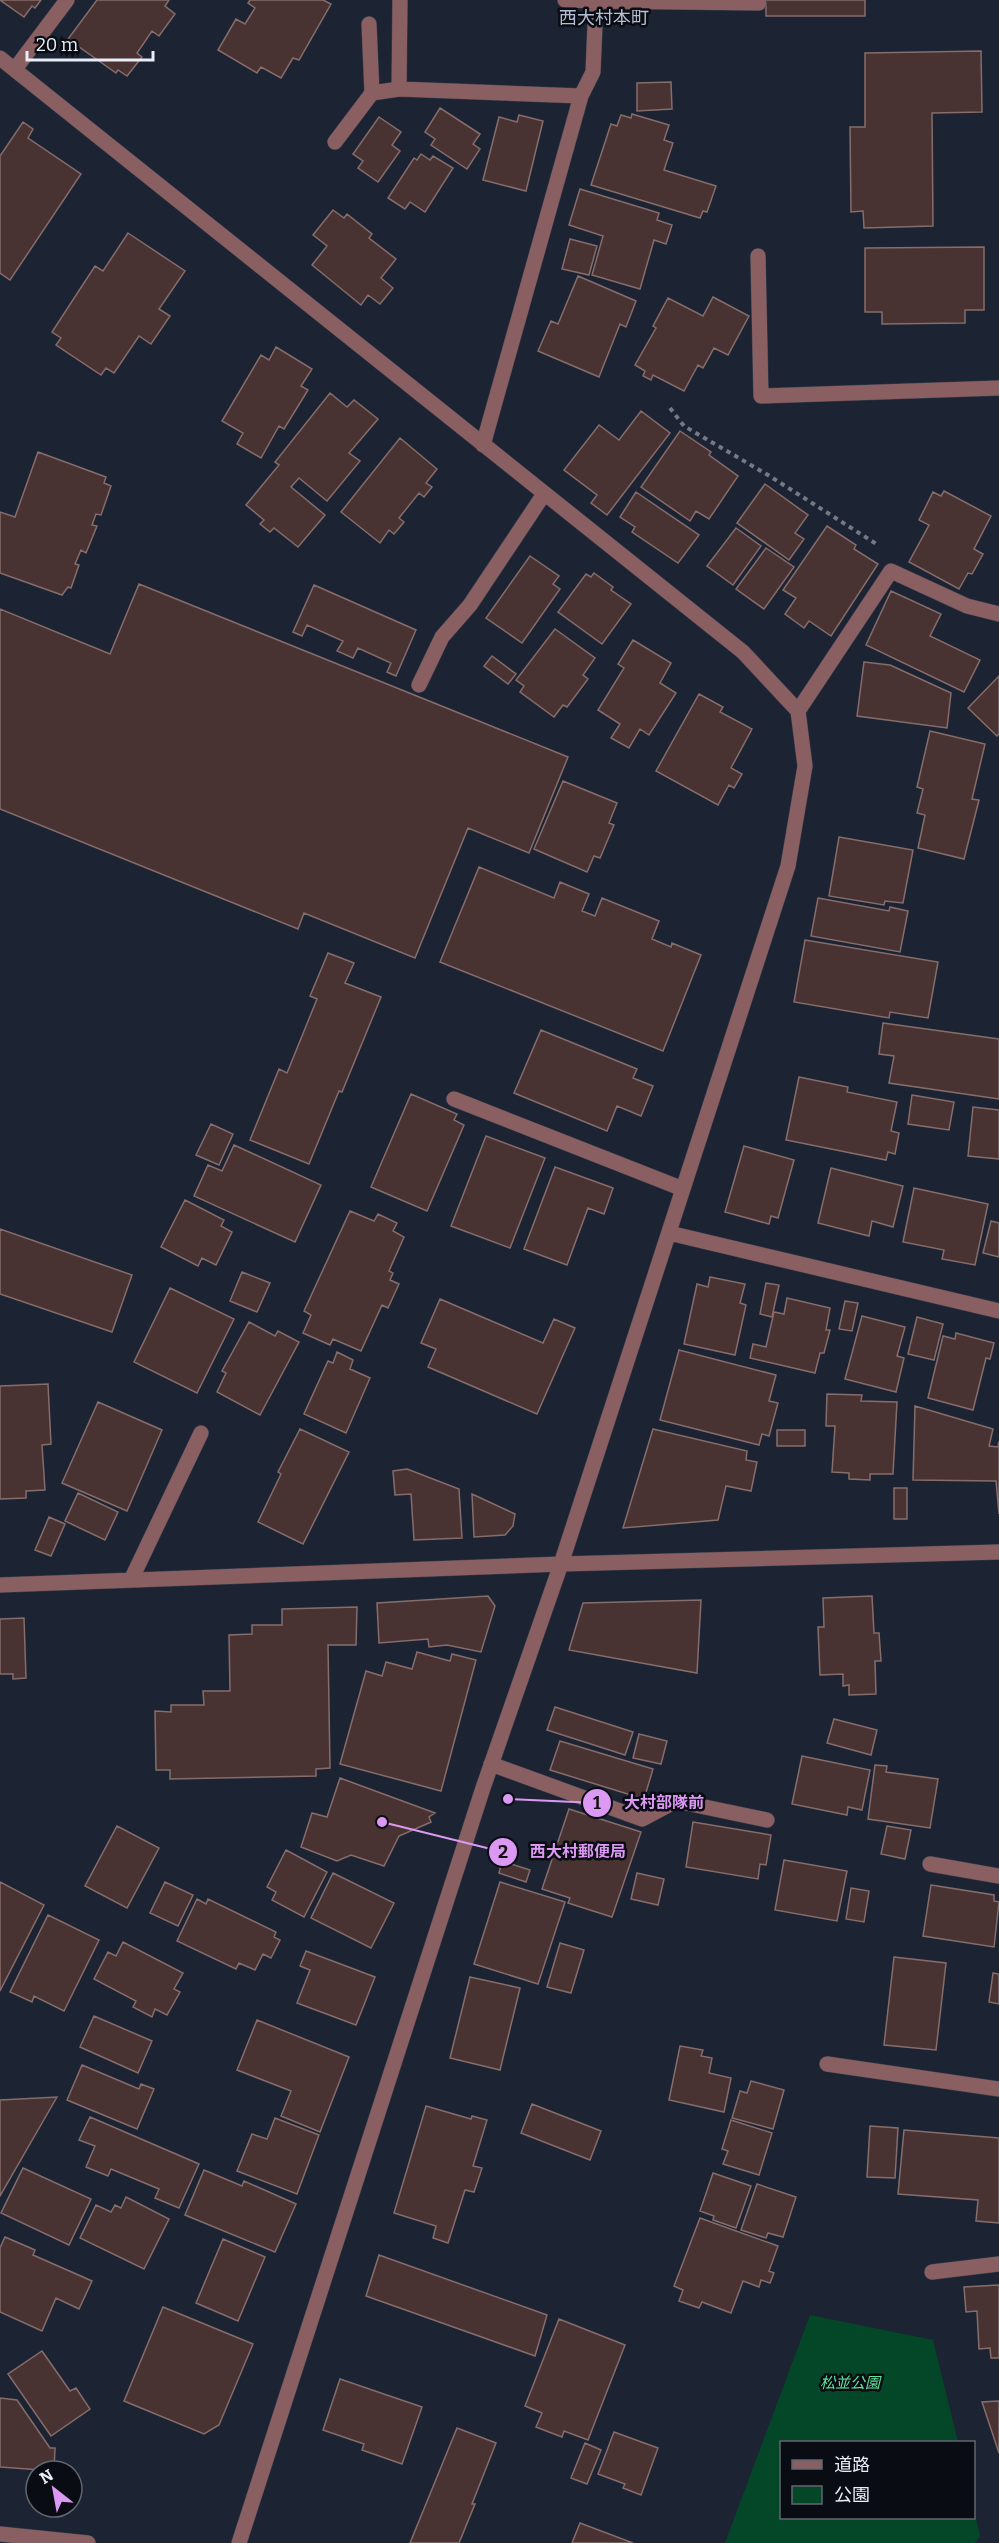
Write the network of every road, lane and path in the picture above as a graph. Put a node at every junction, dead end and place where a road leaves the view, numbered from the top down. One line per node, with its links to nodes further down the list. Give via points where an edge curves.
1 (67, 0): 8 (street)
2 (400, 0): 9 (street)
3 (565, 0): 4 (street)
4 (596, 1): 5 (street); 11 (street, via 593,72)
5 (759, 3)
6 (369, 24): 10 (street)
7 (0, 58): 8 (street)
8 (15, 69): 16 (street)
9 (399, 89): 10 (street); 11 (street)
10 (372, 93): 12 (street)
11 (580, 96): 16 (street)
12 (335, 142)
13 (758, 256): 14 (street, via 761,396)
14 (999, 388)
15 (670, 408): 18 (path, via 684,426 896,557)
16 (483, 445): 17 (street)
17 (544, 494): 20 (street, via 470,605 442,637); 21 (street, via 743,652)
18 (891, 571): 19 (street, via 967,606); 21 (street)
19 (999, 614)
20 (419, 685)
21 (798, 711): 23 (street, via 805,766 788,866)
22 (454, 1099): 23 (street)
23 (683, 1189): 24 (street)
24 (669, 1233): 25 (street); 28 (street)
25 (999, 1311)
26 (201, 1433): 29 (street)
27 (999, 1551): 28 (street)
28 (561, 1564): 29 (street); 31 (street)
29 (131, 1580): 30 (street)
30 (0, 1585)
31 (491, 1764): 32 (street, via 642,1819 676,1801); 41 (street)
32 (767, 1820)
33 (930, 1864): 34 (street)
34 (999, 1876)
35 (827, 2064): 36 (street)
36 (999, 2089)
37 (999, 2264): 38 (street)
38 (932, 2272)
39 (0, 2534): 40 (street)
40 (88, 2543)
41 (239, 2543)

